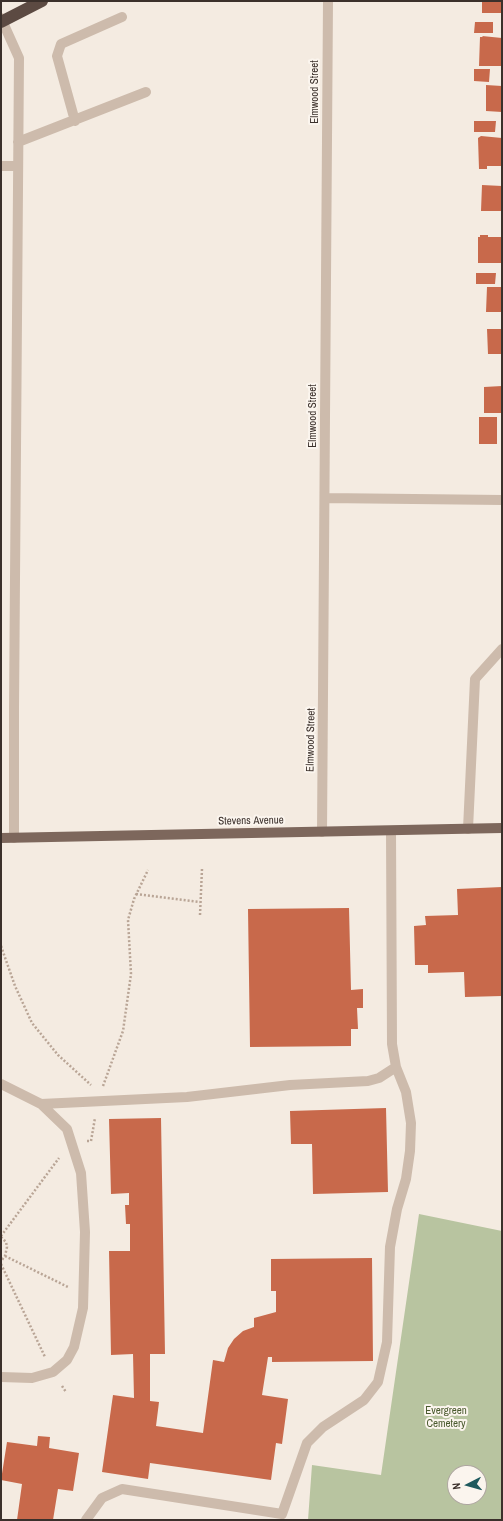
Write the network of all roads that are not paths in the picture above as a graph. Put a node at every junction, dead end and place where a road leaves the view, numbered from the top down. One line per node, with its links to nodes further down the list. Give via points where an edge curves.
1 (42, 1): 4 (highway)
2 (328, 1): 10 (street, Elmwood Street)
3 (122, 17): 6 (street, via 61,44 57,56)
4 (2, 21): 7 (street, via 19,58)
5 (146, 92): 6 (street)
6 (75, 121): 7 (street)
7 (18, 142): 9 (street)
8 (1, 166): 9 (street)
9 (18, 166): 18 (street)
10 (325, 498): 11 (street); 16 (street, Elmwood Street)
11 (502, 500)
12 (502, 649): 14 (street, via 475,679)
13 (502, 828): 14 (main road, Stevens Avenue)
14 (468, 829): 15 (main road, Stevens Avenue)
15 (391, 831): 16 (main road, Stevens Avenue); 19 (street, via 392,1044)
16 (322, 832): 18 (main road, Stevens Avenue)
17 (1, 838): 18 (main road, Stevens Avenue)
18 (14, 838)
19 (396, 1067): 21 (street, via 379,1078 368,1081 290,1085 187,1097 99,1098); 23 (street, via 406,1092 411,1123 410,1151 390,1247 387,1342 378,1382 364,1400 323,1427 307,1443 282,1514 122,1489 102,1498)
20 (1, 1084): 21 (street)
21 (41, 1104): 22 (street, via 67,1129 81,1173 85,1232 82,1308 74,1347 67,1360 53,1372 32,1378)
22 (1, 1377)
23 (86, 1520)

